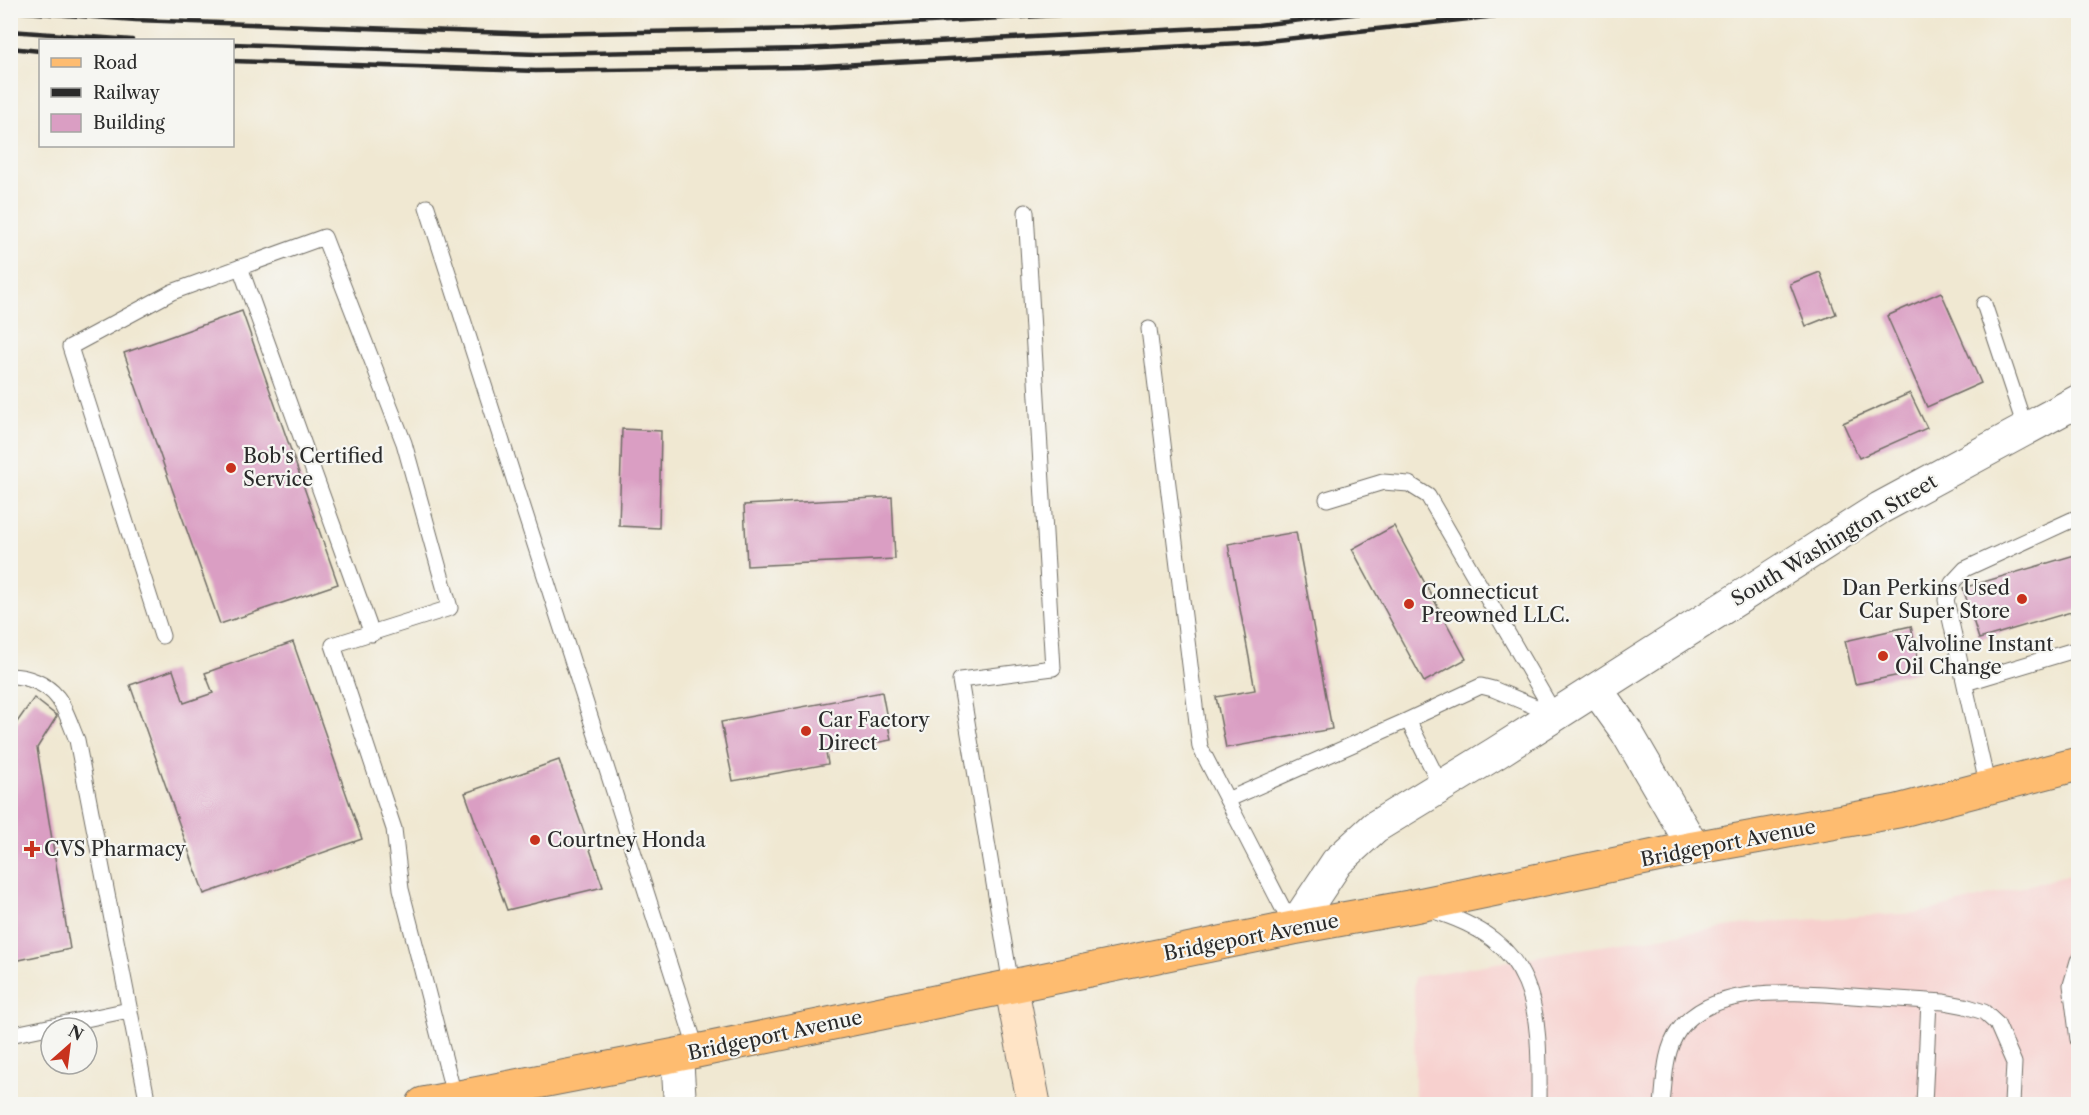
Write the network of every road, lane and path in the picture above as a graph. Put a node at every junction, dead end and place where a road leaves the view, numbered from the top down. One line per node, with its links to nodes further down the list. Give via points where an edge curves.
1 (427, 207): 31 (lane)
2 (1026, 212): 26 (lane, via 1053,668 960,680)
3 (240, 267): 10 (lane); 10 (lane, via 324,237 404,444 450,608); 11 (lane, via 172,292 70,347)
4 (1984, 304): 7 (lane)
5 (1149, 329): 21 (lane, via 1200,747)
6 (2079, 401): 7 (street, South Washington Street)
7 (2026, 430): 15 (street, South Washington Street, via 1880,508)
8 (1326, 499): 16 (lane, via 1383,482 1410,484 1428,496)
9 (2079, 517): 14 (lane, via 1965,569 1952,583 1946,600)
10 (372, 633): 32 (lane, via 333,645 394,829 401,889)
11 (162, 636)
12 (2079, 649): 14 (lane)
13 (10, 676): 28 (lane, via 41,683 58,698 77,740)
14 (1965, 683): 20 (lane)
15 (1596, 689): 16 (street, South Washington Street); 22 (street, via 1626,731)
16 (1555, 715): 17 (lane, via 1481,686); 19 (street, South Washington Street)
17 (1408, 720): 19 (lane); 21 (lane)
18 (2079, 764): 20 (main road, Bridgeport Avenue)
19 (1441, 786): 24 (street, South Washington Street, via 1375,827 1337,862)
20 (1988, 788): 22 (main road, Bridgeport Avenue, via 1898,811)
21 (1227, 800): 24 (lane)
22 (1694, 848): 23 (main road, Bridgeport Avenue)
23 (1409, 907): 24 (main road, Bridgeport Avenue); 37 (lane, via 1441,913 1473,927 1498,942 1516,963 1529,988 1538,1022)
24 (1293, 928): 26 (main road, Bridgeport Avenue)
25 (2079, 961): 30 (lane, via 2071,985)
26 (1011, 985): 31 (main road, Bridgeport Avenue); 36 (street)
27 (1929, 1001): 38 (lane, via 1792,992 1731,998 1701,1009 1673,1041 1666,1061); 39 (lane); 40 (lane, via 1984,1012 1997,1024 2014,1063)
28 (129, 1010): 29 (lane); 33 (lane)
29 (10, 1035)
30 (2079, 1040)
31 (687, 1053): 32 (main road, Bridgeport Avenue); 35 (street)
32 (455, 1099): 34 (main road, Bridgeport Avenue)
33 (148, 1104)
34 (423, 1104)
35 (680, 1104)
36 (1034, 1104)
37 (1539, 1104)
38 (1662, 1104)
39 (1924, 1104)
40 (2012, 1104)

